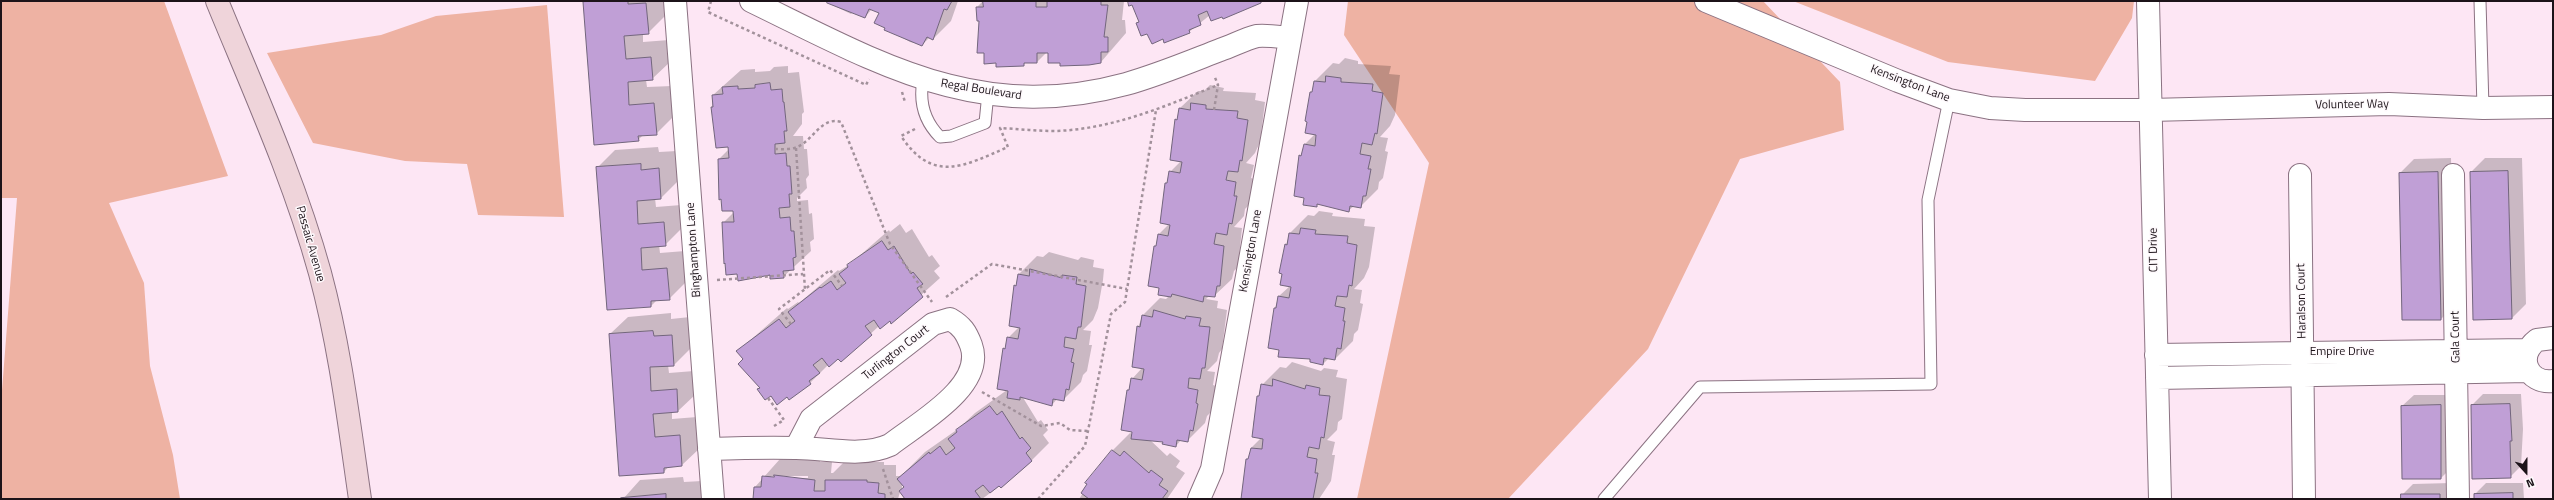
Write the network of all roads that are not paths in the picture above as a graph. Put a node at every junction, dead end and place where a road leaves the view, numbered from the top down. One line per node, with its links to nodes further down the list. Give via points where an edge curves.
1 (217, 1): 27 (main road, Passaic Avenue, via 295,192 320,273 337,347)
2 (675, 1): 26 (street, Binghampton Lane)
3 (751, 1): 9 (street, Regal Boulevard, via 878,62)
4 (1297, 1): 8 (street, Kensington Lane)
5 (1706, 1): 11 (street, Kensington Lane)
6 (2148, 1): 14 (street, CIT Drive)
7 (2480, 1): 13 (lane)
8 (1290, 38): 10 (street, Regal Boulevard, via 1257,36 1145,79 1102,90 1060,97 1014,98); 29 (street, Kensington Lane, via 1212,469)
9 (923, 80): 10 (street, Regal Boulevard); 10 (lane, via 920,96 930,127 940,137 951,136 985,123)
10 (988, 94)
11 (1948, 100): 14 (street, Kensington Lane, via 1990,108 2025,110); 30 (lane, via 1928,200 1931,384 1700,387)
12 (2553, 107): 13 (street, Volunteer Way)
13 (2483, 108): 14 (street, Volunteer Way, via 2389,104)
14 (2150, 110): 19 (street, CIT Drive)
15 (2300, 175): 18 (street, Haralson Court)
16 (2452, 175): 21 (street, Gala Court)
17 (2553, 338): 20 (street, via 2537,340)
18 (2303, 352): 19 (street, Empire Drive); 21 (street, Empire Drive); 22 (street, Haralson Court)
19 (2156, 355): 23 (street, CIT Drive)
20 (2528, 360): 21 (street, Empire Drive); 24 (street, via 2539,380)
21 (2457, 362): 22 (street, Empire Drive); 33 (street, Gala Court)
22 (2304, 375): 23 (street, Empire Drive); 32 (street, Haralson Court)
23 (2157, 378): 31 (street, CIT Drive)
24 (2553, 381)
25 (798, 444): 25 (street, Turlington Court, via 811,419 933,324 940,313 962,326 973,352 973,368 966,382 955,394 890,445 863,452); 26 (street)
26 (709, 448): 28 (street, Binghampton Lane)
27 (360, 499)
28 (713, 499)
29 (1199, 499)
30 (1604, 499)
31 (2160, 499)
32 (2304, 499)
33 (2458, 499)

